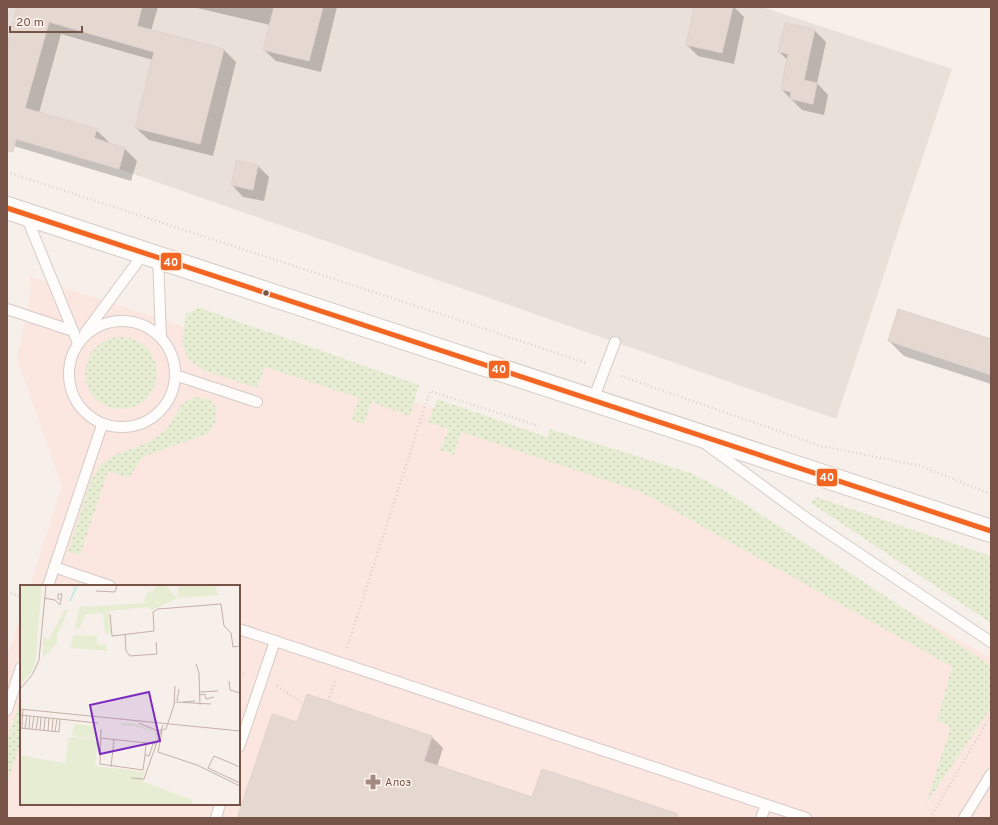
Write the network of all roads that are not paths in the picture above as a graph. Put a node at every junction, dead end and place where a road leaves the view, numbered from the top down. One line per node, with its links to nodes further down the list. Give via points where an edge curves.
1 (16, 211): 2 (street); 4 (lane)
2 (151, 255): 5 (lane); 6 (lane); 9 (street)
3 (7, 310): 4 (lane)
4 (73, 331): 6 (lane)
5 (161, 336): 6 (lane, via 137,322 104,323); 8 (lane, via 175,362)
6 (78, 342): 11 (lane, via 67,373 76,405)
7 (615, 342): 9 (lane)
8 (174, 374): 10 (lane); 11 (lane, via 174,390 158,415 132,428)
9 (593, 400): 12 (street)
10 (258, 402)
11 (102, 425): 14 (lane)
12 (689, 432): 13 (street); 19 (lane, via 809,520)
13 (991, 531)
14 (54, 568): 15 (lane); 16 (lane)
15 (48, 585)
16 (107, 585)
17 (240, 629): 18 (lane)
18 (275, 641): 22 (lane); 25 (lane)
19 (991, 642)
20 (20, 670): 21 (lane)
21 (7, 710)
22 (240, 744)
23 (991, 774): 29 (lane)
24 (220, 805): 26 (lane)
25 (766, 805): 27 (lane); 28 (lane)
26 (216, 818)
27 (761, 818)
28 (806, 818)
29 (964, 818)

